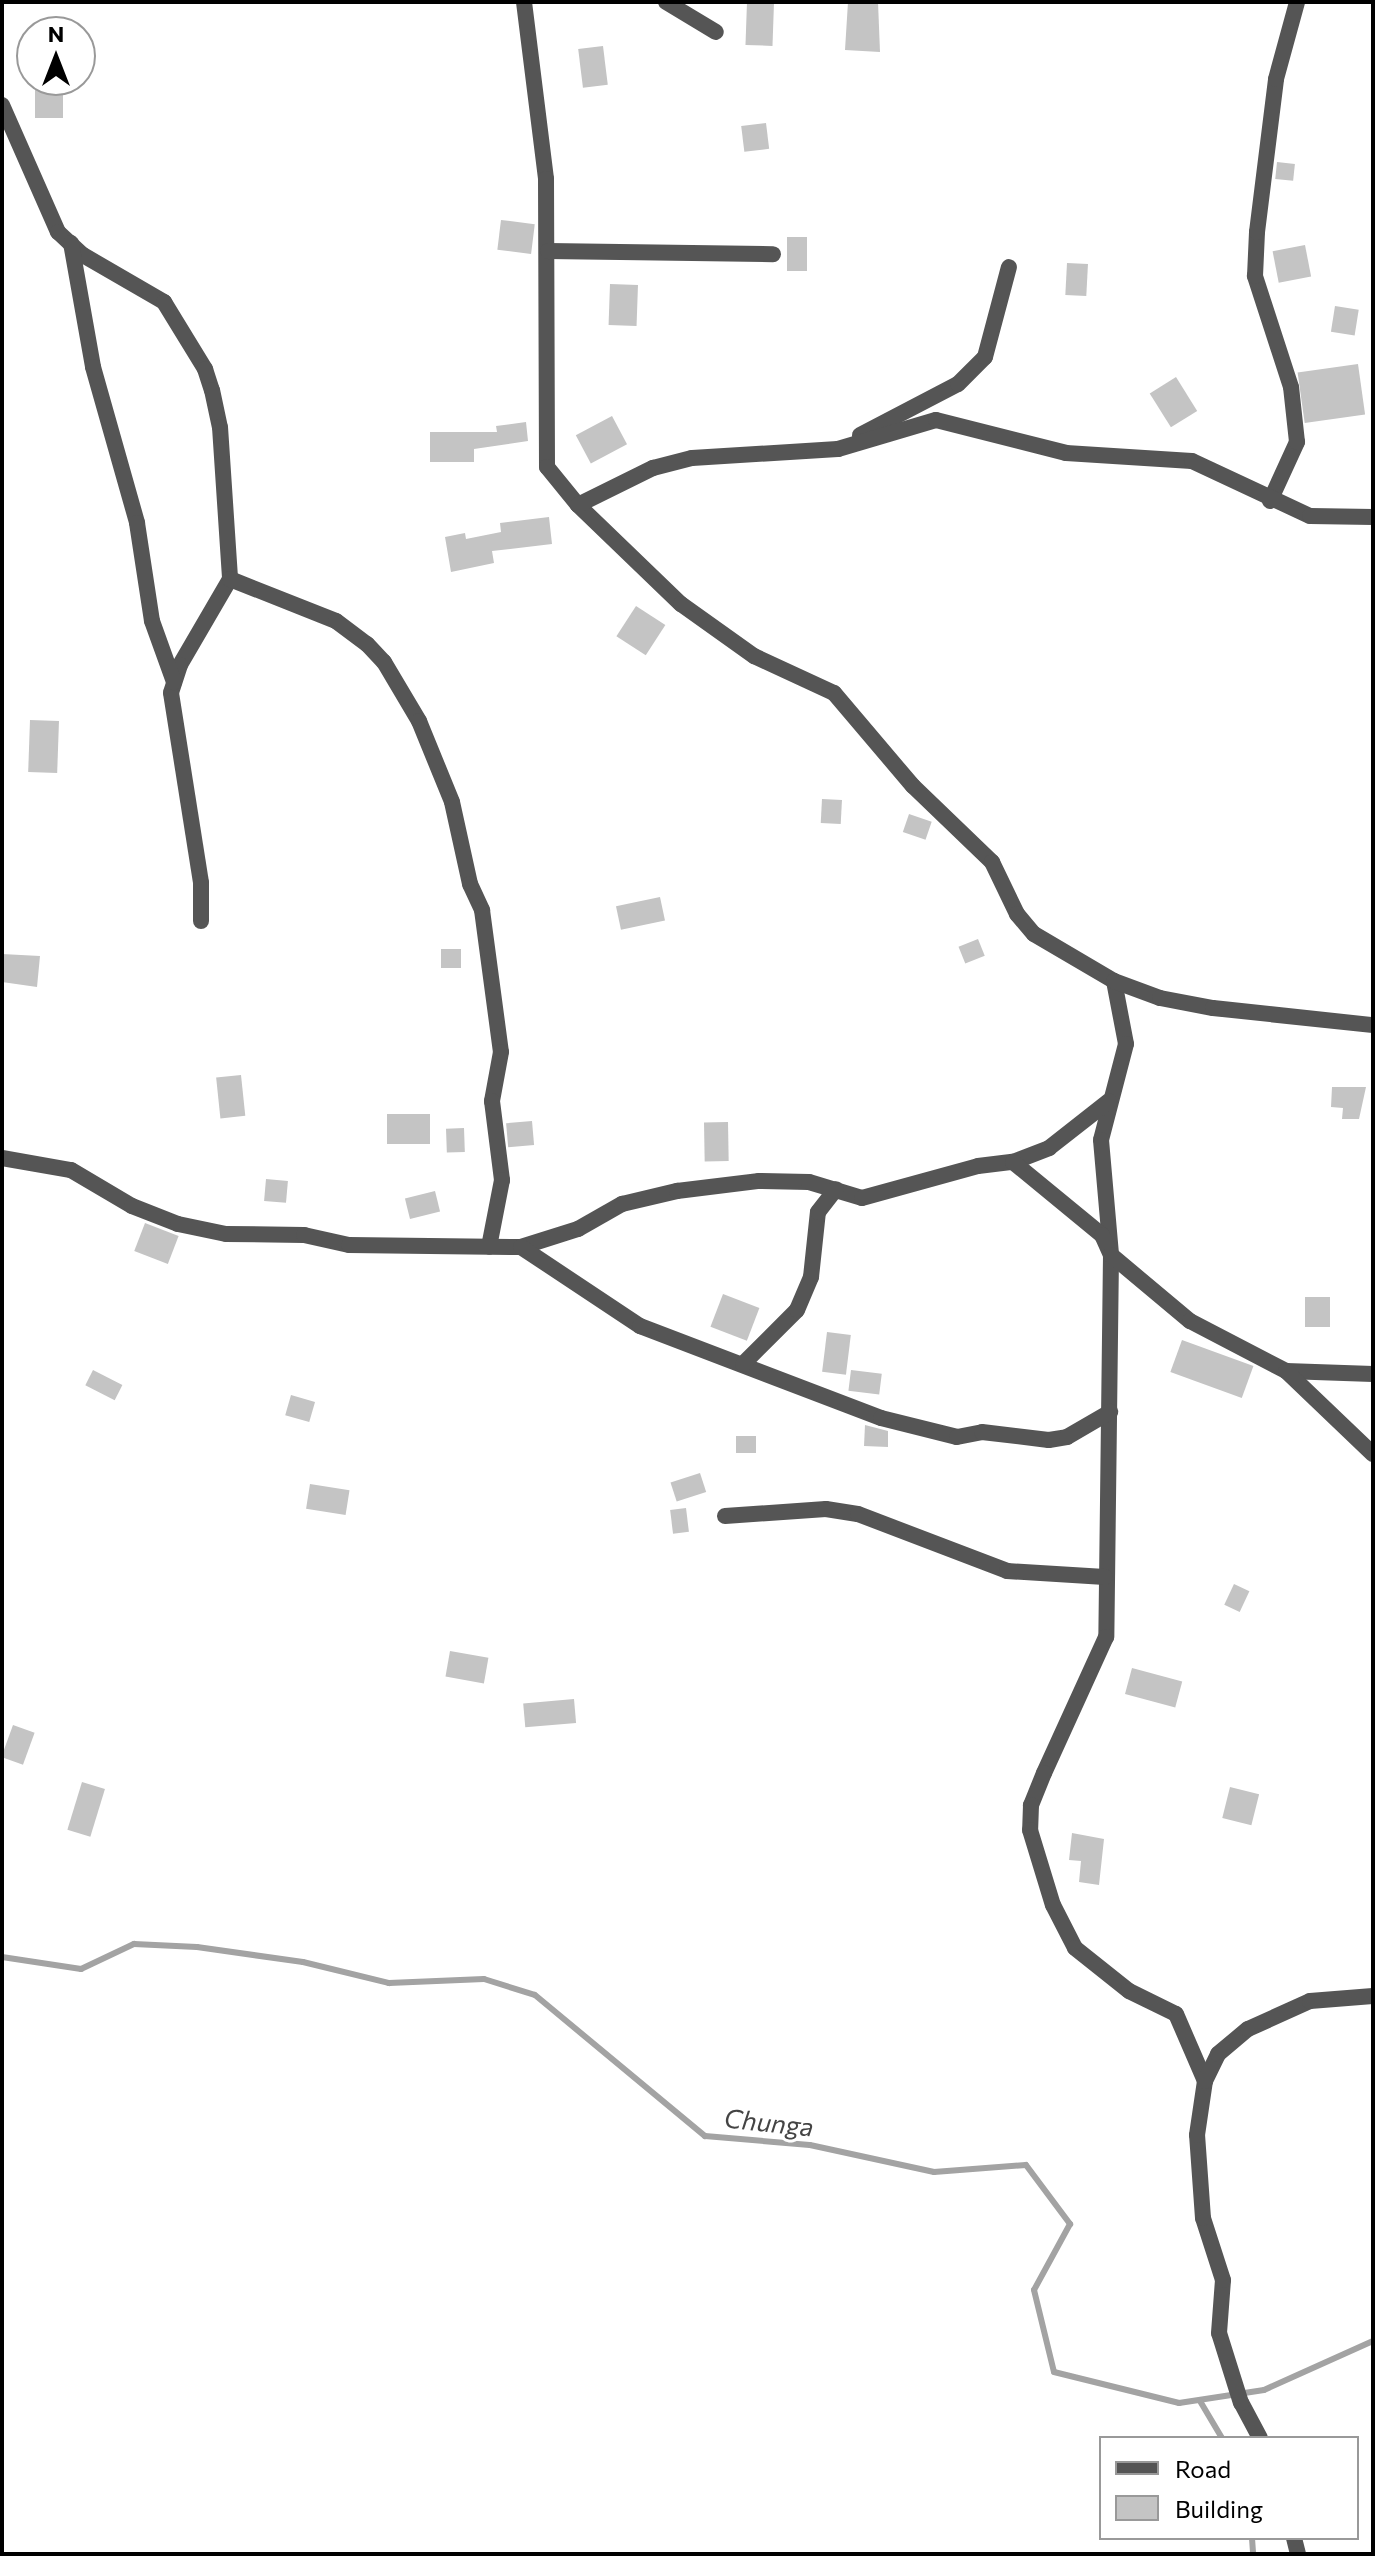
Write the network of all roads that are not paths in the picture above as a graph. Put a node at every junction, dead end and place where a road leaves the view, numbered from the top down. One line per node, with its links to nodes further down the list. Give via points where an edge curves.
1 (524, 2): 7 (street, via 546,179)
2 (666, 2): 4 (street)
3 (1297, 2): 11 (street, via 1276,79 1257,232 1255,276 1291,387 1297,442)
4 (716, 32)
5 (2, 105): 6 (street, via 48,211)
6 (71, 243): 14 (street, via 164,302 205,369 220,427); 15 (street, via 93,367 137,523 152,621)
7 (548, 251): 8 (street); 12 (street, via 547,467)
8 (773, 254)
9 (1009, 267): 10 (street, via 985,357 958,384 897,412)
10 (838, 449): 11 (street, via 936,420 1066,453 1192,461); 12 (street, via 692,458 653,468)
11 (1270, 501): 13 (street, via 1310,516)
12 (578, 505): 17 (street, via 681,604 754,656 834,693 913,786 992,862 1017,914 1034,934)
13 (1373, 517)
14 (230, 579): 15 (street); 23 (street, via 336,621 375,653 419,721 452,802 470,884 482,910 501,1052 492,1101 502,1180)
15 (174, 682): 16 (street, via 171,693 201,883)
16 (201, 921)
17 (1114, 981): 18 (street, via 1160,998 1213,1008); 19 (street, via 1126,1044)
18 (1373, 1025)
19 (1110, 1100): 21 (street, via 1049,1148); 25 (street, via 1101,1140)
20 (2, 1158): 23 (street, via 71,1170 132,1206 178,1224 226,1234 304,1235 349,1245)
21 (1013, 1162): 22 (street, via 978,1166 862,1198); 25 (street, via 1102,1235)
22 (836, 1189): 24 (street, via 809,1182 759,1181 677,1191 622,1204 578,1229); 26 (street, via 818,1212 811,1277 797,1310)
23 (489, 1247): 24 (street)
24 (521, 1247): 26 (street, via 640,1326)
25 (1111, 1255): 27 (street, via 1190,1321); 29 (street)
26 (743, 1364): 29 (street, via 868,1414 957,1437 982,1432 1049,1440 1067,1437)
27 (1286, 1371): 28 (street); 30 (street)
28 (1373, 1374)
29 (1110, 1412): 32 (street)
30 (1373, 1454)
31 (725, 1516): 32 (street, via 826,1509 858,1514 1007,1571)
32 (1105, 1577): 34 (street, via 1106,1637 1031,1805 1030,1830 1053,1905 1075,1948 1129,1991 1176,2014)
33 (1373, 1996): 34 (street, via 1310,2001 1248,2029 1218,2054)
34 (1205, 2081): 35 (street, via 1197,2135 1203,2218 1223,2280 1219,2333 1241,2403)
35 (1259, 2436)

